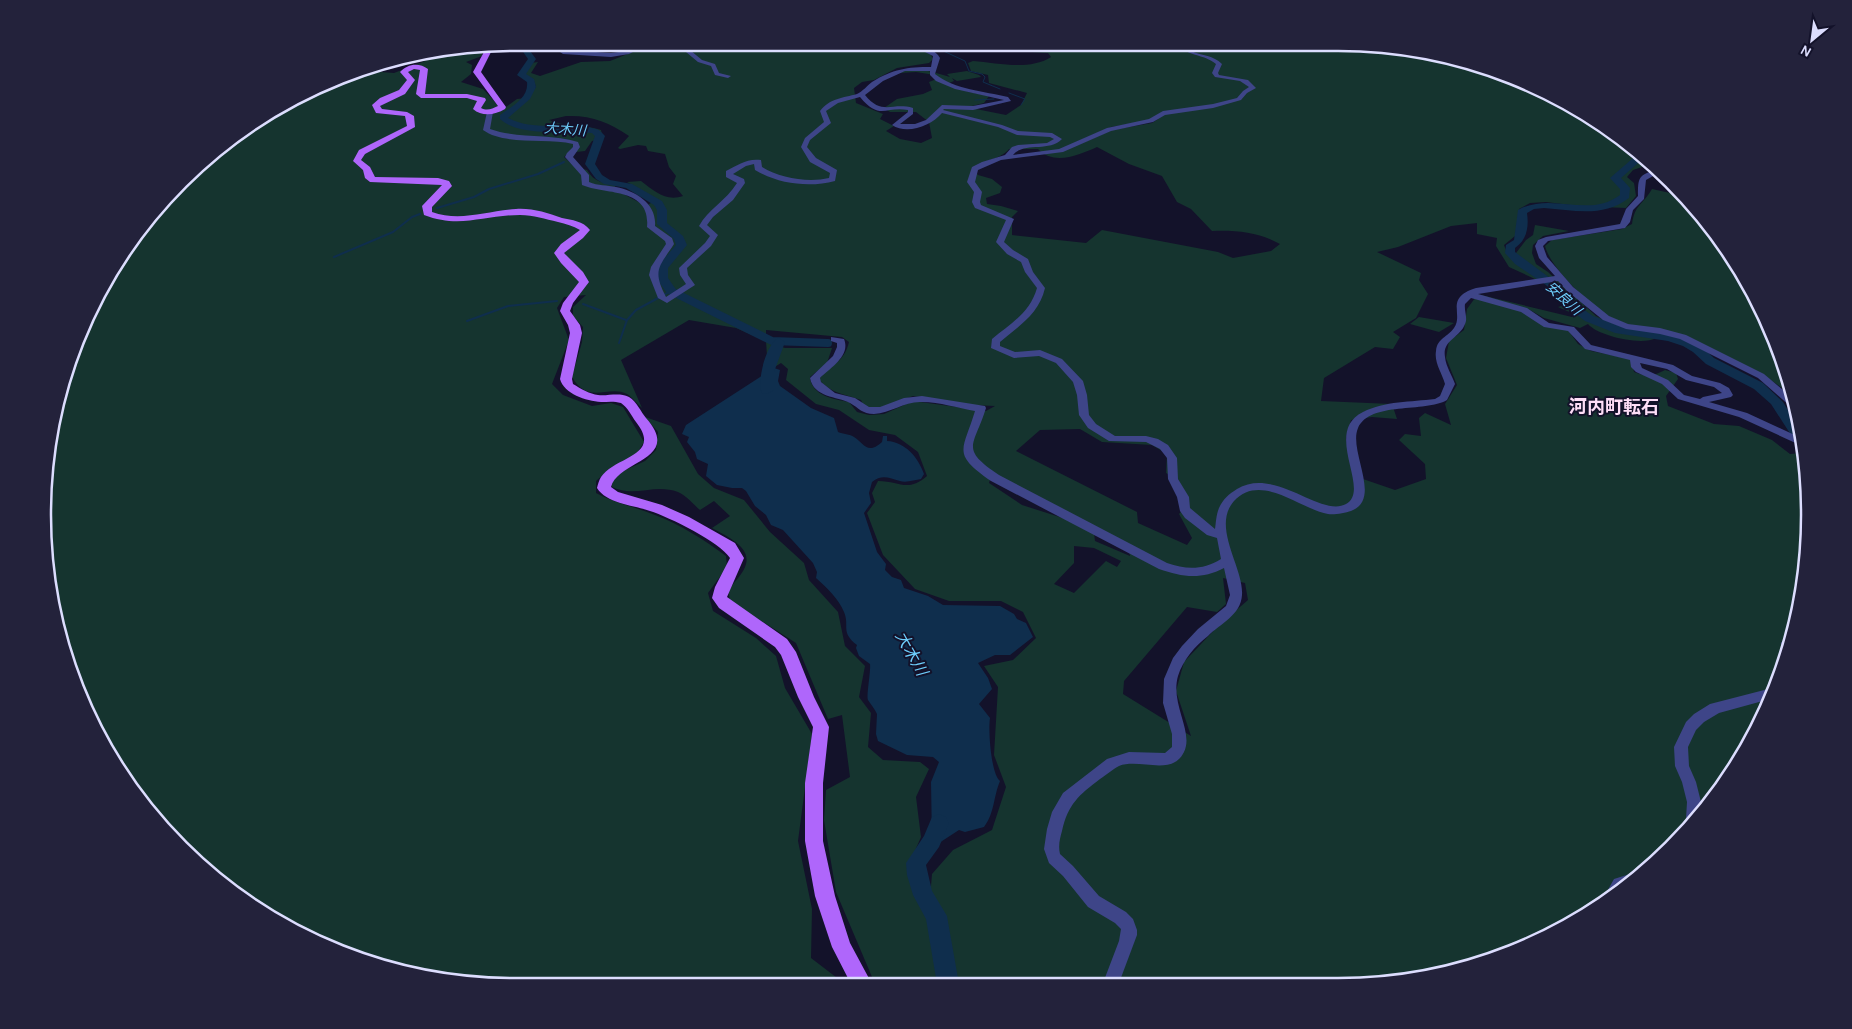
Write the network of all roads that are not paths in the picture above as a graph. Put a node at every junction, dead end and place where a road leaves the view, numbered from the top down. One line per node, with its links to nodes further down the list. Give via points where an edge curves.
1 (564, 51): 2 (street, via 604,55)
2 (631, 51)
3 (688, 51): 8 (street, via 700,61 713,65 717,74)
4 (927, 51): 7 (street, via 936,55)
5 (1188, 51): 12 (street, via 1218,62 1217,76 1245,81 1252,88 1239,100 1163,113 1151,121 1109,129 1061,151)
6 (487, 52): 11 (main road, via 477,72 502,107)
7 (932, 69): 9 (street, via 898,71 866,89); 10 (street, via 933,76 939,79 1009,100 973,108 946,106)
8 (728, 76)
9 (862, 95): 10 (street, via 878,109 911,109 911,113 897,126 920,126); 11 (street, via 841,99 825,108 828,123 804,144 810,158 834,172 832,179 820,182 786,179 764,172 754,161 729,173 741,183 728,201 705,220 703,226 714,235 711,243 683,268 690,285 665,296 653,275 670,244 651,227 652,213 648,206 624,192 584,184 584,176 569,157 577,146 573,142 520,138 486,130)
10 (941, 110): 12 (street, via 1018,133 1052,135 1059,139 1044,146 1016,148)
11 (490, 112): 25 (main road, via 477,109 482,100 473,96 420,94 424,70 408,68 404,72 411,80 404,90 376,105 379,111 407,114 410,127 362,152 357,161 367,169 368,178 373,180 446,183 447,186 427,206 428,213 436,217 469,218 530,212 585,230 559,253 584,282 565,311 576,333 566,379 568,386 593,398 623,399 629,403 648,428 651,442 638,460 609,475 604,488 613,495 684,520 730,547 737,558 735,568 720,589 719,598 781,643 788,652 821,727 814,782 814,840 825,896 842,947)
12 (1009, 156): 21 (street, via 986,162 973,171 971,182 978,192 976,202 1010,219 1000,242 1025,261 1041,288 1034,307 995,340 996,348 1014,354 1040,353 1059,361 1078,382 1084,415 1092,426 1113,439 1146,439 1164,447 1172,458 1173,479 1183,497 1184,508 1211,532)
13 (1651, 174): 14 (street, via 1642,179 1641,199 1630,209 1628,222 1622,226 1541,242 1539,251)
14 (1558, 279): 15 (street, via 1476,290); 18 (street, via 1606,318 1626,326 1683,337 1761,376)
15 (1470, 294): 17 (street, via 1524,310 1547,324 1571,329 1588,347); 21 (street, via 1461,302 1458,329 1446,337 1440,348 1439,356 1450,384 1444,398 1437,402 1375,411 1360,418 1351,431 1352,457 1361,491 1354,505 1330,511 1280,490 1248,488 1224,506)
16 (834, 339): 22 (street, via 841,341 842,348 832,364 815,378 816,383 828,392 853,400 860,408 870,411 884,410 912,399 981,408 967,449 974,462 995,478 1176,571 1207,572)
17 (1636, 360): 19 (street, via 1639,370 1665,382 1681,397); 19 (street, via 1670,367 1689,378 1726,390 1728,395)
18 (1785, 396)
19 (1702, 403): 20 (street, via 1752,418)
20 (1795, 439)
21 (1222, 535): 22 (street)
22 (1227, 561): 26 (street, via 1235,585 1234,604 1222,620 1207,629 1181,656 1171,677 1172,713 1180,734 1176,754 1168,759 1135,758 1114,762 1067,798 1052,841 1051,851 1055,859 1089,898 1115,913 1127,925 1127,940)
23 (1764, 695): 24 (street, via 1715,708 1691,726 1681,748 1682,766 1689,782)
24 (1694, 811)
25 (859, 978)
26 (1112, 978)

